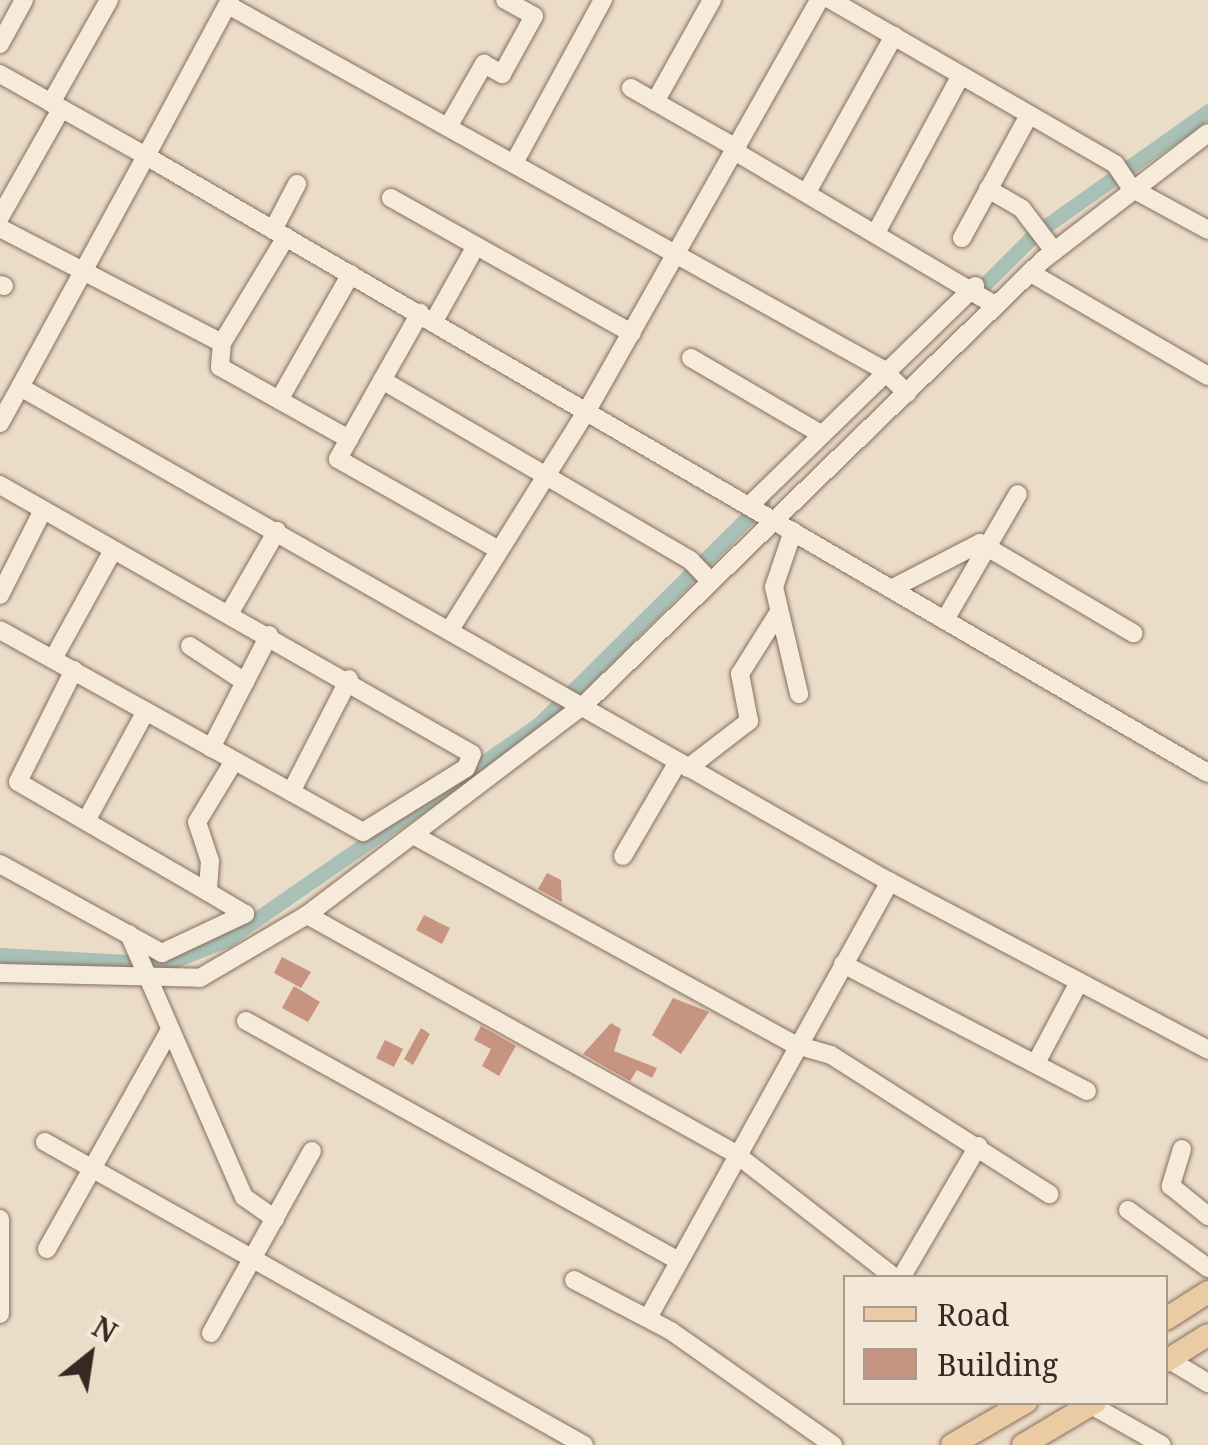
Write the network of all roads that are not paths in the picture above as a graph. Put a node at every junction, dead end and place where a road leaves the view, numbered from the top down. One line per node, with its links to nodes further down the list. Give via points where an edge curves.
1 (24, 0): 10 (street)
2 (109, 0): 15 (street)
3 (505, 0): 17 (street, via 534,16 502,74 484,64)
4 (603, 0): 21 (street)
5 (712, 0): 14 (street)
6 (819, 0): 19 (street)
7 (831, 0): 9 (street)
8 (229, 2): 17 (street); 20 (street)
9 (894, 36): 12 (street); 25 (street)
10 (0, 44)
11 (0, 74): 15 (street)
12 (961, 75): 16 (street); 29 (street)
13 (631, 88): 14 (street)
14 (655, 102): 19 (street)
15 (56, 106): 20 (street); 27 (street)
16 (1029, 114): 22 (street); 24 (street)
17 (448, 127): 21 (street)
18 (1208, 133): 22 (street)
19 (737, 150): 25 (street); 34 (street)
20 (146, 156): 30 (street); 35 (street)
21 (514, 163): 34 (street)
22 (1124, 177): 28 (street); 32 (street)
23 (297, 184): 30 (street)
24 (988, 189): 31 (street); 32 (street)
25 (806, 192): 29 (street)
26 (391, 198): 33 (street)
27 (1, 228): 35 (street)
28 (1208, 230)
29 (877, 231): 38 (street)
30 (279, 233): 37 (street); 41 (street)
31 (962, 238)
32 (1044, 238): 36 (street)
33 (476, 246): 39 (street); 40 (street)
34 (678, 254): 40 (street); 43 (street)
35 (84, 271): 41 (street); 46 (street)
36 (1031, 273): 38 (street); 44 (street)
37 (351, 274): 39 (street); 48 (street)
38 (986, 296): 43 (street); 47 (street)
39 (427, 317): 45 (street); 49 (street)
40 (632, 333): 49 (street)
41 (222, 344): 48 (street, via 216,364)
42 (691, 358): 51 (street)
43 (882, 369): 47 (street); 51 (street)
44 (1208, 376)
45 (382, 380): 52 (street); 53 (street)
46 (20, 387): 50 (street); 58 (street)
47 (903, 389): 57 (street)
48 (278, 400): 52 (street)
49 (588, 407): 53 (street); 57 (street)
50 (0, 423)
51 (821, 434): 57 (street)
52 (349, 439): 61 (street, via 338,459)
53 (544, 474): 61 (street); 63 (street)
54 (0, 485): 56 (street)
55 (1018, 494): 60 (street)
56 (43, 510): 62 (street); 65 (street)
57 (765, 510): 59 (street); 63 (street)
58 (277, 531): 66 (street); 69 (street)
59 (793, 532): 64 (street); 67 (street, via 778,561)
60 (987, 547): 64 (street, via 970,544); 68 (street); 71 (street)
61 (499, 550): 69 (street)
62 (112, 552): 66 (street); 74 (street)
63 (700, 571): 79 (street)
64 (892, 588): 68 (street)
65 (0, 595)
66 (229, 614): 72 (street)
67 (777, 615): 78 (street); 83 (street, via 740,674 749,721)
68 (946, 618): 85 (street)
69 (451, 628): 79 (street)
70 (0, 630): 74 (street)
71 (1133, 633)
72 (269, 635): 76 (street); 77 (street)
73 (190, 646): 77 (street)
74 (53, 659): 75 (street)
75 (74, 670): 80 (street); 87 (street, via 18,782)
76 (349, 680): 84 (street); 86 (street)
77 (245, 682): 81 (street)
78 (798, 694)
79 (583, 702): 83 (street); 84 (street)
80 (146, 711): 81 (street); 87 (street)
81 (211, 748): 82 (street)
82 (234, 761): 86 (street); 92 (street, via 197,822)
83 (683, 765): 89 (street); 91 (street)
84 (482, 767): 86 (street, via 466,768 363,832); 88 (street)
85 (1208, 772)
86 (291, 792)
87 (86, 821): 92 (street)
88 (417, 837): 93 (street); 101 (street)
89 (623, 856)
90 (0, 864): 94 (street)
91 (890, 882): 95 (street); 98 (street)
92 (208, 892): 94 (street, via 245,914 162,953)
93 (307, 915): 96 (street, via 200,978); 109 (street)
94 (128, 934): 96 (street)
95 (843, 964): 101 (street); 103 (street)
96 (149, 969): 97 (street); 100 (street)
97 (0, 973)
98 (1079, 982): 102 (street); 103 (street)
99 (246, 1021): 118 (street)
100 (169, 1032): 110 (street); 115 (street, via 244,1196)
101 (796, 1046): 106 (street, via 832,1055); 109 (street)
102 (1208, 1050)
103 (1036, 1063): 104 (street)
104 (1087, 1091)
105 (45, 1142): 110 (street)
106 (978, 1146): 111 (street); 121 (street)
107 (1182, 1150): 113 (street, via 1172,1186)
108 (312, 1151): 115 (street)
109 (736, 1154): 118 (street); 120 (street)
110 (92, 1168): 116 (street); 117 (street)
111 (1050, 1194)
112 (1128, 1210): 119 (street)
113 (1208, 1216)
114 (0, 1219): 124 (street)
115 (275, 1219): 117 (street)
116 (47, 1248)
117 (254, 1257): 127 (street); 135 (street)
118 (677, 1260): 125 (street)
119 (1208, 1268)
120 (894, 1275)
121 (900, 1275)
122 (574, 1280): 125 (street)
123 (1208, 1292): 126 (main road)
124 (0, 1314)
125 (648, 1318): 136 (street)
126 (1168, 1318)
127 (212, 1333)
128 (1208, 1335): 129 (main road)
129 (1168, 1359)
130 (1168, 1361): 131 (street)
131 (1208, 1382)
132 (1021, 1405): 137 (main road)
133 (1091, 1405): 138 (main road)
134 (1095, 1405): 139 (street)
135 (584, 1445)
136 (833, 1445)
137 (952, 1445)
138 (1023, 1445)
139 (1162, 1445)

